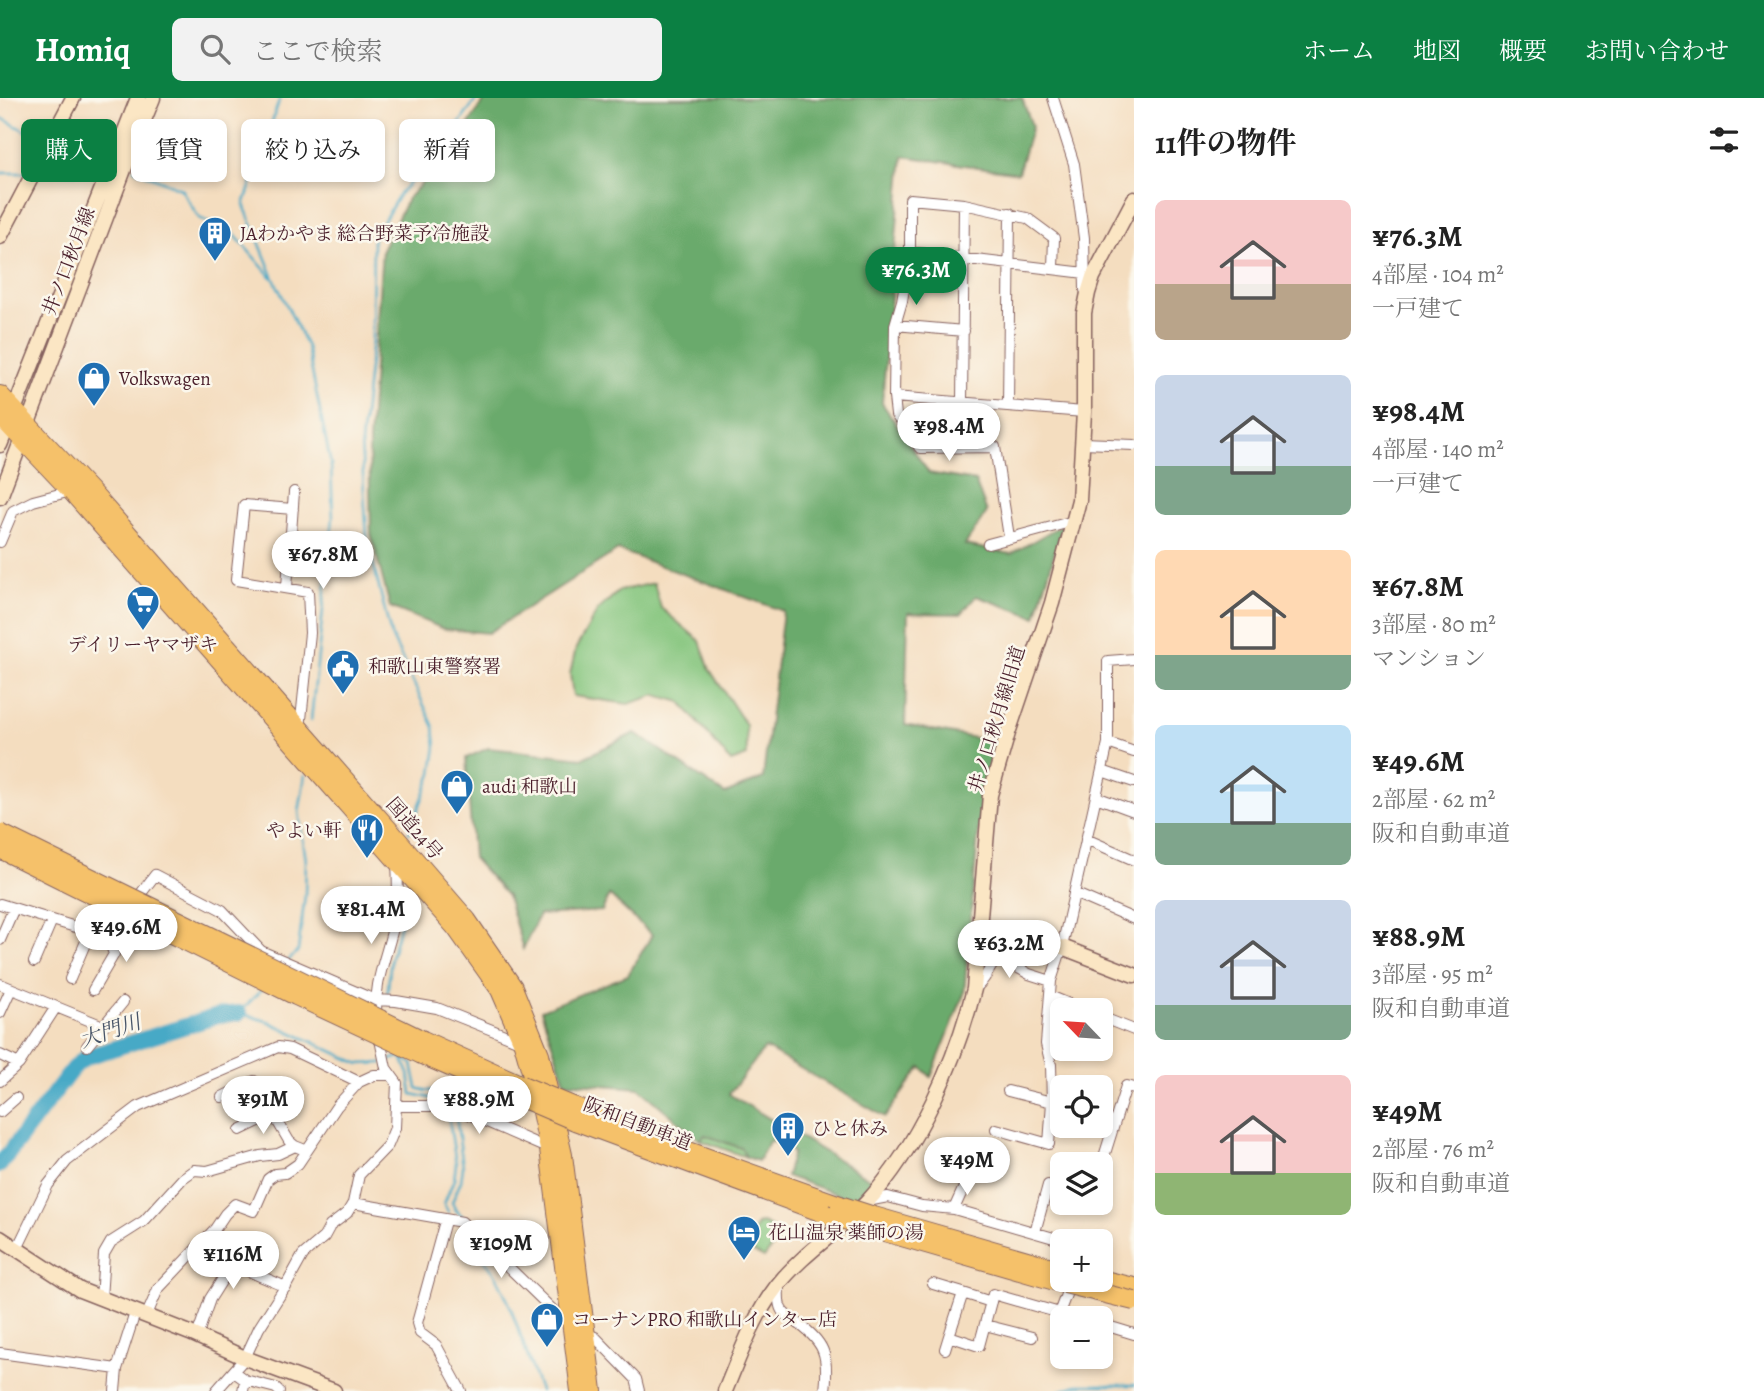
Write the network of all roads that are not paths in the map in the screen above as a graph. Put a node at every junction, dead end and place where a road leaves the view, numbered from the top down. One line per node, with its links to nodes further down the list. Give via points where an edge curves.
1 (73, 98): 5 (street)
2 (138, 98): 7 (street, 井ノ口秋月線)
3 (153, 98): 7 (street, 井ノ口秋月線)
4 (1053, 98): 17 (street, via 1074,164)
5 (61, 119)
6 (117, 155): 7 (street)
7 (121, 156): 26 (street, 井ノ口秋月線); 27 (street, 井ノ口秋月線)
8 (28, 182): 12 (street)
9 (1134, 199): 18 (street, 井ノ口秋月線旧道)
10 (964, 204): 11 (street); 13 (street, via 910,199); 14 (street)
11 (1010, 214): 15 (street); 16 (street, via 1027,218 1054,238)
12 (0, 237)
13 (910, 252): 14 (street); 19 (street)
14 (965, 260): 15 (street); 20 (street)
15 (1010, 264): 16 (street); 24 (street)
16 (1053, 268): 17 (street)
17 (1085, 273): 18 (street)
18 (1088, 293): 25 (street, 井ノ口秋月線旧道)
19 (895, 325): 20 (street); 22 (street)
20 (964, 331): 23 (street)
21 (0, 395): 26 (highway, 国道24号)
22 (894, 397): 23 (street); 36 (street, via 896,415 920,449 995,447)
23 (962, 402): 24 (street)
24 (1009, 406): 25 (street)
25 (1084, 412): 28 (street, 井ノ口秋月線旧道)
26 (7, 416): 27 (highway, 国道24号); 29 (street, 井ノ口秋月線)
27 (25, 432): 31 (highway, 国道24号); 33 (street, 井ノ口秋月線); 41 (highway, 国道24号, via 94,495)
28 (1083, 443): 30 (street); 35 (street, 井ノ口秋月線旧道)
29 (0, 445)
30 (1134, 445)
31 (71, 491): 37 (street, via 13,511); 41 (highway, 国道24号)
32 (294, 492): 34 (street)
33 (0, 497)
34 (293, 509): 39 (street); 39 (street, via 244,505 236,580)
35 (1073, 521): 36 (street); 69 (street, 井ノ口秋月線旧道, via 1052,603 990,795)
36 (1009, 537): 38 (street)
37 (0, 542)
38 (988, 544)
39 (287, 587): 41 (street, via 308,594 310,633)
40 (1134, 659): 42 (street, via 1108,661)
41 (299, 738): 50 (highway, 国道24号); 52 (highway, 国道24号)
42 (1108, 743): 43 (street); 44 (street)
43 (1134, 752)
44 (1102, 771): 45 (street); 46 (street)
45 (1134, 782)
46 (1096, 797): 47 (street); 49 (street)
47 (1134, 811)
48 (0, 833): 82 (highway, 阪和自動車道, bridge)
49 (1086, 839): 53 (street); 54 (street)
50 (398, 840): 52 (street); 80 (highway, 国道24号, via 467,920 513,987)
51 (0, 849): 82 (highway, 阪和自動車道, bridge, via 296,996)
52 (397, 860): 73 (street, via 397,913 378,979); 80 (highway, 国道24号, via 456,928)
53 (1134, 860)
54 (1074, 893): 57 (street); 62 (street)
55 (0, 904): 56 (street)
56 (14, 908): 58 (street); 61 (street)
57 (1134, 919)
58 (52, 920): 59 (street); 63 (street)
59 (90, 932): 60 (street); 65 (street)
60 (108, 937): 70 (street, via 114,954); 73 (street, via 155,875 222,909 261,950)
61 (0, 940)
62 (1062, 947): 64 (street); 66 (street)
63 (34, 962)
64 (1134, 975)
65 (69, 979)
66 (1051, 981): 69 (street, via 996,960); 71 (street)
67 (0, 984): 68 (street)
68 (11, 989): 75 (street); 76 (street)
69 (974, 989): 107 (street, 井ノ口秋月線旧道, via 925,1119)
70 (93, 990)
71 (1050, 996): 72 (street); 86 (street, via 1046,1044)
72 (1055, 998)
73 (377, 1000): 80 (street, via 437,1009); 85 (street, via 381,1052)
74 (123, 1002): 78 (street)
75 (56, 1007): 78 (street); 84 (street)
76 (0, 1013)
77 (1113, 1022): 79 (street)
78 (103, 1026): 81 (street)
79 (1134, 1030)
80 (529, 1040): 101 (highway, 国道24号, via 549,1084)
81 (87, 1046)
82 (422, 1048): 107 (highway, 阪和自動車道, bridge, via 574,1114 683,1149 833,1209)
83 (0, 1055): 84 (street)
84 (19, 1064): 87 (street)
85 (388, 1071): 88 (street); 94 (street, via 397,1083)
86 (1051, 1075)
87 (0, 1081)
88 (359, 1082): 100 (street); 112 (street, via 278,1047 138,1107 67,1161)
89 (1134, 1088): 102 (street, via 1126,1086)
90 (1007, 1091): 93 (street)
91 (222, 1097): 96 (street, via 254,1081)
92 (16, 1098): 95 (street)
93 (1050, 1102)
94 (397, 1106): 101 (street, via 457,1109); 105 (street, via 388,1145 359,1175)
95 (0, 1112)
96 (273, 1114): 98 (street); 100 (street, via 289,1142)
97 (996, 1129): 99 (street, via 1049,1144)
98 (240, 1130)
99 (1050, 1130)
100 (300, 1148): 121 (street, via 207,1171 194,1170 183,1178 144,1221 111,1242 104,1254); 125 (street, via 298,1164 268,1179 254,1211 235,1204)
101 (556, 1152): 128 (highway, 国道24号)
102 (1106, 1152)
103 (978, 1156): 106 (street)
104 (1050, 1186): 109 (street)
105 (353, 1203): 108 (street); 117 (street, via 303,1255)
106 (954, 1209): 107 (street, via 888,1197); 109 (street)
107 (867, 1214): 113 (highway, 阪和自動車道); 115 (street, 井ノ口秋月線旧道)
108 (444, 1221): 128 (street, via 467,1225 558,1315); 143 (street, via 417,1323 419,1334 436,1345)
109 (1035, 1232): 110 (street)
110 (1050, 1237)
111 (0, 1238): 112 (street)
112 (17, 1248): 121 (street)
113 (1050, 1273)
114 (1113, 1282): 118 (highway)
115 (779, 1284): 147 (street, 井ノ口秋月線旧道, via 760,1310); 148 (street, via 784,1314 817,1338 825,1352)
116 (933, 1284): 120 (street)
117 (286, 1287): 130 (street, via 232,1264 211,1299); 135 (street)
118 (1134, 1287)
119 (1107, 1292): 123 (highway, 阪和自動車道, bridge)
120 (963, 1293): 122 (street); 131 (street)
121 (101, 1299): 125 (street)
122 (991, 1301): 124 (street, via 993,1294); 126 (street)
123 (1134, 1301)
124 (1050, 1310)
125 (140, 1315): 130 (street); 136 (street)
126 (985, 1325): 131 (street, via 979,1346); 132 (street)
127 (1113, 1328): 129 (street)
128 (579, 1329): 144 (highway, 国道24号); 145 (highway, 国道24号); 146 (street, via 595,1337 636,1379)
129 (1134, 1334)
130 (197, 1336): 135 (street)
131 (949, 1336): 133 (street)
132 (1032, 1337)
133 (945, 1349)
134 (0, 1353): 136 (street)
135 (245, 1358): 137 (street); 142 (street)
136 (117, 1370): 139 (street)
137 (234, 1372): 138 (street); 140 (street)
138 (244, 1386): 141 (street)
139 (116, 1391)
140 (215, 1391)
141 (279, 1391)
142 (334, 1391)
143 (461, 1391)
144 (580, 1391)
145 (593, 1391)
146 (639, 1391)
147 (725, 1391)
148 (825, 1391)

